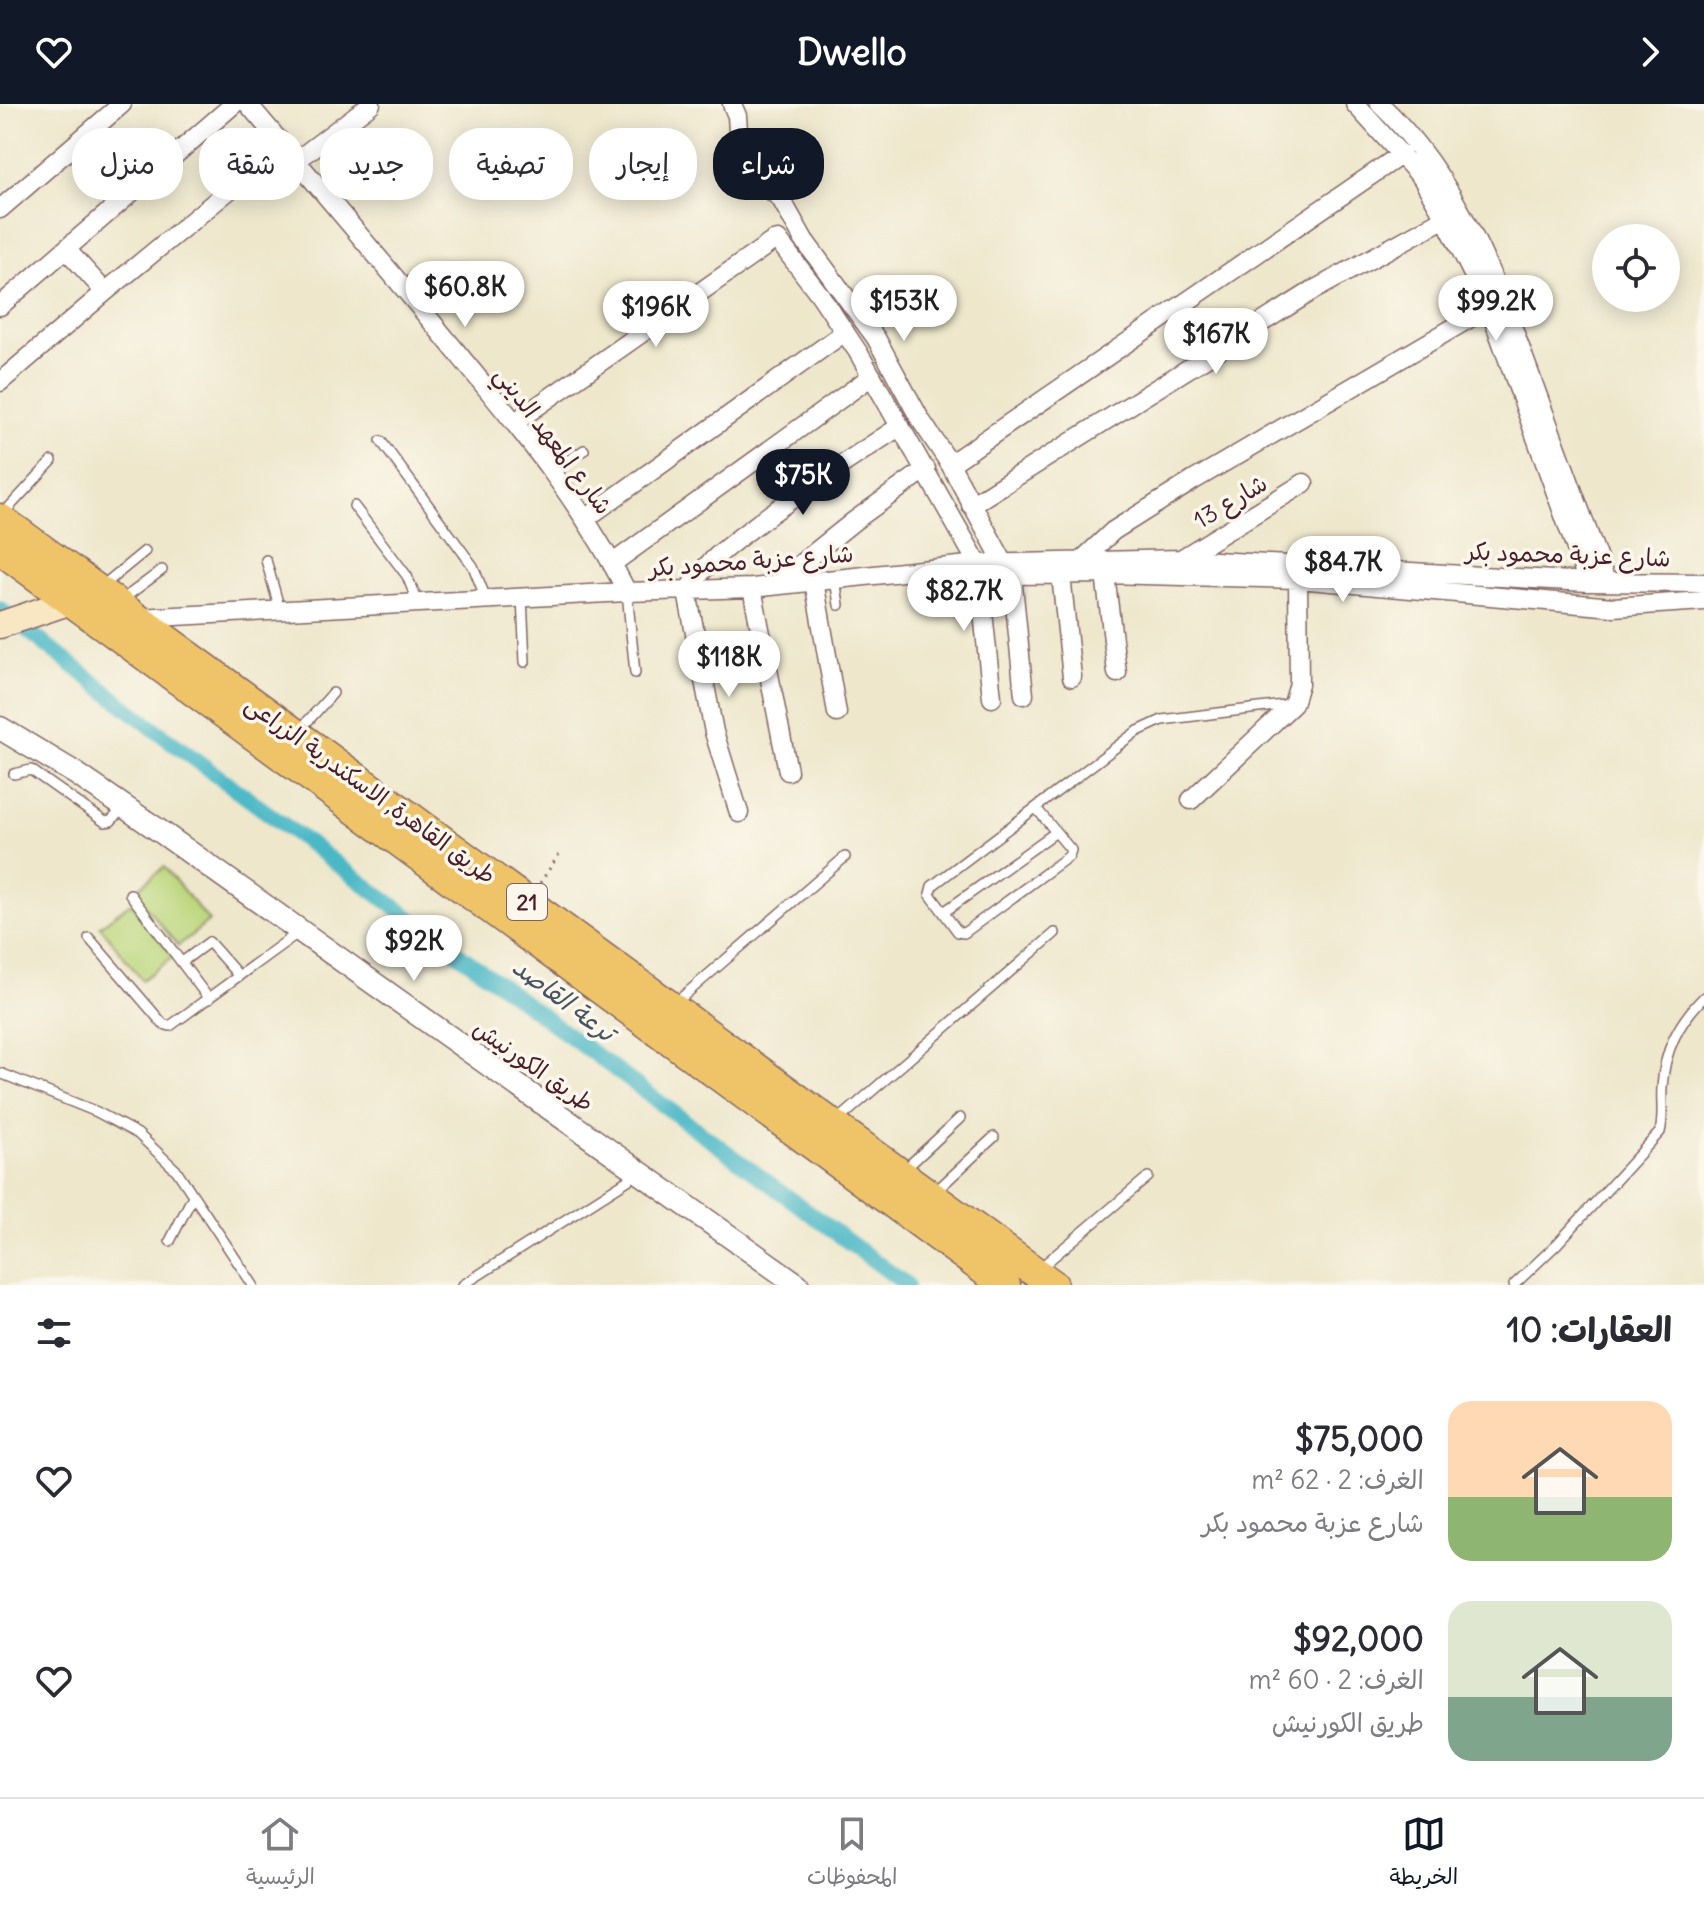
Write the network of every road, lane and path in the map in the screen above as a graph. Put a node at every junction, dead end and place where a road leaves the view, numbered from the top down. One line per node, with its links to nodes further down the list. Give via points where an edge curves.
1 (122, 104): 13 (street)
2 (234, 104): 15 (street)
3 (248, 104): 8 (street, شارع المعهد الديني)
4 (371, 104): 10 (street)
5 (732, 104): 29 (street, via 737,150 747,170 781,199 804,240 876,338)
6 (1355, 104): 9 (street)
7 (1380, 104): 51 (street, via 1424,153 1493,274)
8 (268, 128)
9 (1402, 154): 14 (street); 29 (street)
10 (304, 155)
11 (304, 170): 20 (street, شارع المعهد الديني)
12 (217, 200): 17 (street)
13 (0, 209)
14 (1445, 218): 19 (street); 33 (street, via 1312,291)
15 (66, 249): 17 (street); 18 (street)
16 (454, 284): 20 (lane)
17 (105, 292): 23 (street)
18 (0, 306)
19 (1489, 307): 41 (street, via 1194,480 1113,531); 51 (street)
20 (424, 312): 24 (street, شارع المعهد الديني)
21 (845, 332): 22 (street); 24 (street, via 781,243 773,241); 36 (street)
22 (872, 376): 25 (street); 42 (street)
23 (0, 382)
24 (515, 422): 31 (street, شارع المعهد الديني)
25 (899, 427): 30 (street); 56 (street, via 748,531 695,578)
26 (381, 441): 58 (lane, via 473,566)
27 (584, 450): 31 (lane)
28 (52, 461): 35 (lane)
29 (950, 464): 33 (street)
30 (926, 469): 45 (street); 53 (street)
31 (551, 472): 36 (street, شارع المعهد الديني)
32 (1304, 483): 39 (street, شارع 13)
33 (971, 505): 43 (street)
34 (354, 506): 60 (lane, via 407,576)
35 (0, 518): 61 (highway, طريق القاهرة, الاسكندرية الزراعى / 21)
36 (585, 519): 42 (street, شارع المعهد الديني)
37 (0, 549): 61 (highway, طريق القاهرة, الاسكندرية الزراعى / 21)
38 (145, 551): 61 (lane)
39 (1181, 559): 41 (street, شارع عزبة محمود بكر); 51 (street, شارع عزبة محمود بكر)
40 (266, 560): 63 (lane)
41 (1081, 561): 43 (street, شارع عزبة محمود بكر)
42 (613, 563): 55 (street, شارع المعهد الديني)
43 (1008, 569): 45 (street, شارع عزبة محمود بكر); 47 (street, شارع عزبة محمود بكر); 70 (street)
44 (162, 570): 61 (lane)
45 (978, 570): 48 (street, شارع عزبة محمود بكر); 71 (street)
46 (1105, 574): 47 (street, شارع عزبة محمود بكر); 49 (street, شارع عزبة محمود بكر); 67 (street)
47 (1061, 575): 68 (street)
48 (835, 579): 50 (street, شارع عزبة محمود بكر); 62 (lane)
49 (1298, 579): 59 (street, شارع عزبة محمود بكر, via 1613,607); 72 (street, via 1299,684)
50 (814, 581): 53 (street, شارع عزبة محمود بكر); 73 (street)
51 (1597, 582): 52 (street, شارع عزبة محمود بكر)
52 (1704, 583)
53 (773, 586): 54 (street, شارع عزبة محمود بكر)
54 (752, 588): 56 (street, شارع عزبة محمود بكر); 76 (street)
55 (627, 592): 56 (street, شارع عزبة محمود بكر); 57 (street, شارع عزبة محمود بكر); 66 (lane)
56 (687, 592): 81 (street, via 714,732)
57 (522, 597): 58 (street, شارع عزبة محمود بكر); 65 (lane)
58 (486, 599): 60 (street, شارع عزبة محمود بكر)
59 (1704, 601)
60 (418, 603): 63 (street, شارع عزبة محمود بكر)
61 (94, 604): 63 (street, شارع عزبة محمود بكر); 64 (main road); 75 (highway, طريق القاهرة, الاسكندرية الزراعى / 21); 106 (highway, طريق القاهرة, الاسكندرية الزراعى / 21)
62 (839, 605)
63 (280, 610)
64 (0, 625)
65 (525, 662)
66 (635, 673)
67 (1117, 673)
68 (1072, 677)
69 (333, 693): 75 (lane)
70 (1024, 695)
71 (992, 698)
72 (1293, 704): 78 (street); 80 (lane, via 1146,726)
73 (837, 713)
74 (0, 728): 79 (street, طريق الكورنيش)
75 (297, 734): 86 (highway, طريق القاهرة, الاسكندرية الزراعى / 21)
76 (788, 771)
77 (14, 774): 79 (lane, via 31,770 105,822)
78 (1191, 800)
79 (125, 806): 88 (street, طريق الكورنيش)
80 (1036, 808): 82 (lane); 87 (lane, via 932,886 930,894)
81 (739, 813)
82 (1056, 832): 87 (lane); 87 (lane, via 1071,850 1069,856 964,933)
83 (562, 850): 86 (path)
84 (845, 857): 95 (lane)
85 (130, 894): 91 (lane)
86 (528, 902): 95 (highway, طريق القاهرة, الاسكندرية الزراعى / 21)
87 (944, 912)
88 (300, 930): 92 (lane); 100 (street, طريق الكورنيش)
89 (1055, 933): 98 (lane)
90 (89, 938): 94 (lane, via 163,1024 174,1025)
91 (182, 962): 92 (lane, via 209,942); 94 (lane)
92 (239, 976): 94 (lane)
93 (1704, 997): 111 (lane, via 1678,1027 1668,1053 1660,1132)
94 (209, 999)
95 (670, 1007): 98 (highway, طريق القاهرة, الاسكندرية الزراعى / 21)
96 (0, 1073): 103 (lane, via 138,1134 177,1171)
97 (960, 1118): 101 (lane)
98 (833, 1125): 101 (highway, طريق القاهرة, الاسكندرية الزراعى / 21)
99 (994, 1137): 104 (lane)
100 (640, 1172): 109 (lane); 110 (street, طريق الكورنيش)
101 (901, 1174): 104 (highway, طريق القاهرة, الاسكندرية الزراعى / 21)
102 (1148, 1177): 107 (lane)
103 (193, 1196): 105 (lane); 108 (lane)
104 (930, 1196): 106 (highway, طريق القاهرة, الاسكندرية الزراعى / 21)
105 (170, 1241)
106 (997, 1268): 107 (highway, طريق القاهرة, الاسكندرية الزراعى / 21)
107 (1044, 1279)
108 (253, 1285)
109 (463, 1285)
110 (798, 1285)
111 (1514, 1285)

